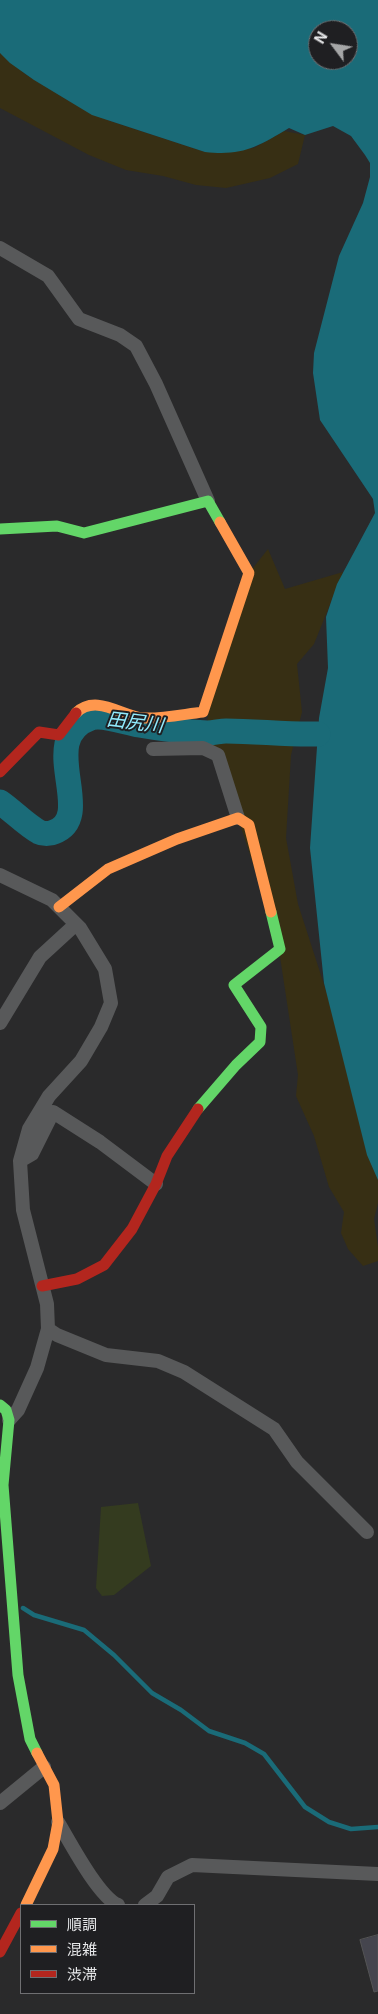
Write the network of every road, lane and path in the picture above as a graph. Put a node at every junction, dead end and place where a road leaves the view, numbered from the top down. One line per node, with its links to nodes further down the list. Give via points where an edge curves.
1 (0, 248): 2 (street, via 48,276 79,319 120,335 136,346)
2 (208, 501): 3 (street, via 84,533 57,526); 5 (street, via 249,573 203,712 143,718 103,706 81,708 59,735 39,732)
3 (0, 529)
4 (153, 749): 6 (street, via 203,748 218,754)
5 (0, 772)
6 (238, 818): 8 (street, via 177,839 108,869); 12 (street, via 249,826 280,948 234,985 261,1027 260,1042 199,1107 167,1156)
7 (0, 875): 8 (street, via 52,900)
8 (58, 907): 9 (street)
9 (76, 924): 10 (street, via 40,957); 11 (street, via 106,968 111,1003 81,1061 49,1096 29,1129)
10 (0, 1023)
11 (20, 1161): 12 (street, via 32,1154 54,1112); 13 (street, via 23,1210)
12 (156, 1184): 13 (street, via 132,1229 104,1265 77,1279)
13 (42, 1286): 14 (street)
14 (48, 1329): 16 (street, via 37,1368 18,1410); 17 (street, via 106,1355 158,1361 184,1372 274,1429 297,1462)
15 (0, 1405): 16 (street, via 6,1410)
16 (9, 1420): 18 (street, via 3,1485)
17 (366, 1532)
18 (4, 1568): 19 (street, via 30,1739)
19 (44, 1767): 20 (street); 21 (street, via 54,1785)
20 (0, 1803)
21 (58, 1822): 23 (street, via 53,1849); 24 (street, via 96,1883)
22 (378, 1874): 25 (street, via 192,1865 168,1877 157,1896)
23 (26, 1904)
24 (115, 1904)
25 (146, 1904)
26 (20, 1915): 27 (street)
27 (0, 1952)

